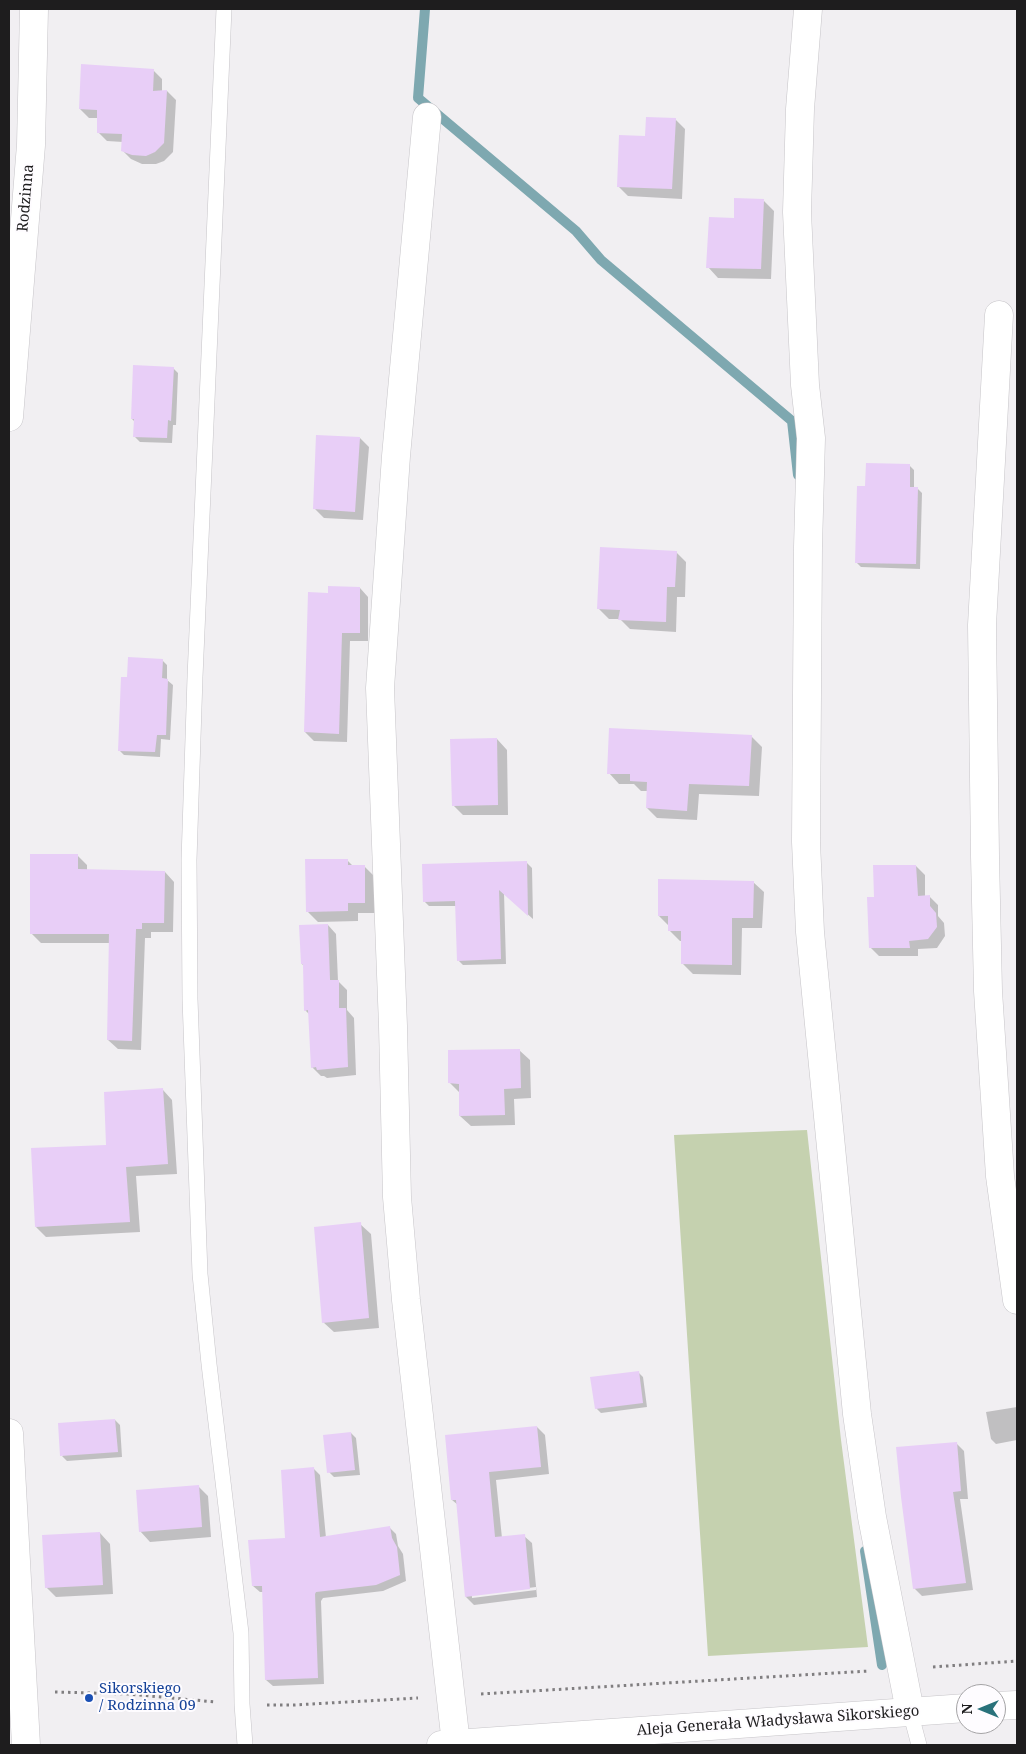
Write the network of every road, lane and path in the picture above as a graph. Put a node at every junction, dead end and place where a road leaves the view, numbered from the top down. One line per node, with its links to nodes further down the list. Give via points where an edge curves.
1 (34, 9): 6 (street, Rodzinna, via 31,145)
2 (224, 9): 13 (lane, via 194,677 189,860 190,989 200,1274 241,1633)
3 (808, 9): 10 (street, via 800,110 798,212 805,385 811,438 806,822 810,932 857,1414 872,1517)
4 (427, 117): 11 (street, via 396,456 380,688 397,1197)
5 (999, 316): 7 (street, via 982,625 985,847 988,991 1000,1176)
6 (9, 417)
7 (1017, 1300)
8 (9, 1433): 12 (street)
9 (1017, 1661): 10 (path)
10 (902, 1669): 11 (path); 15 (street)
11 (449, 1696): 13 (path, via 294,1705); 18 (street)
12 (23, 1697): 13 (path, via 50,1692 128,1694); 16 (street)
13 (242, 1704): 17 (lane)
14 (956, 1709): 15 (street, Aleja Generała Władysława Sikorskiego)
15 (910, 1711): 18 (street, Aleja Generała Władysława Sikorskiego); 19 (lane)
16 (26, 1745)
17 (246, 1745)
18 (451, 1745)
19 (919, 1745)

